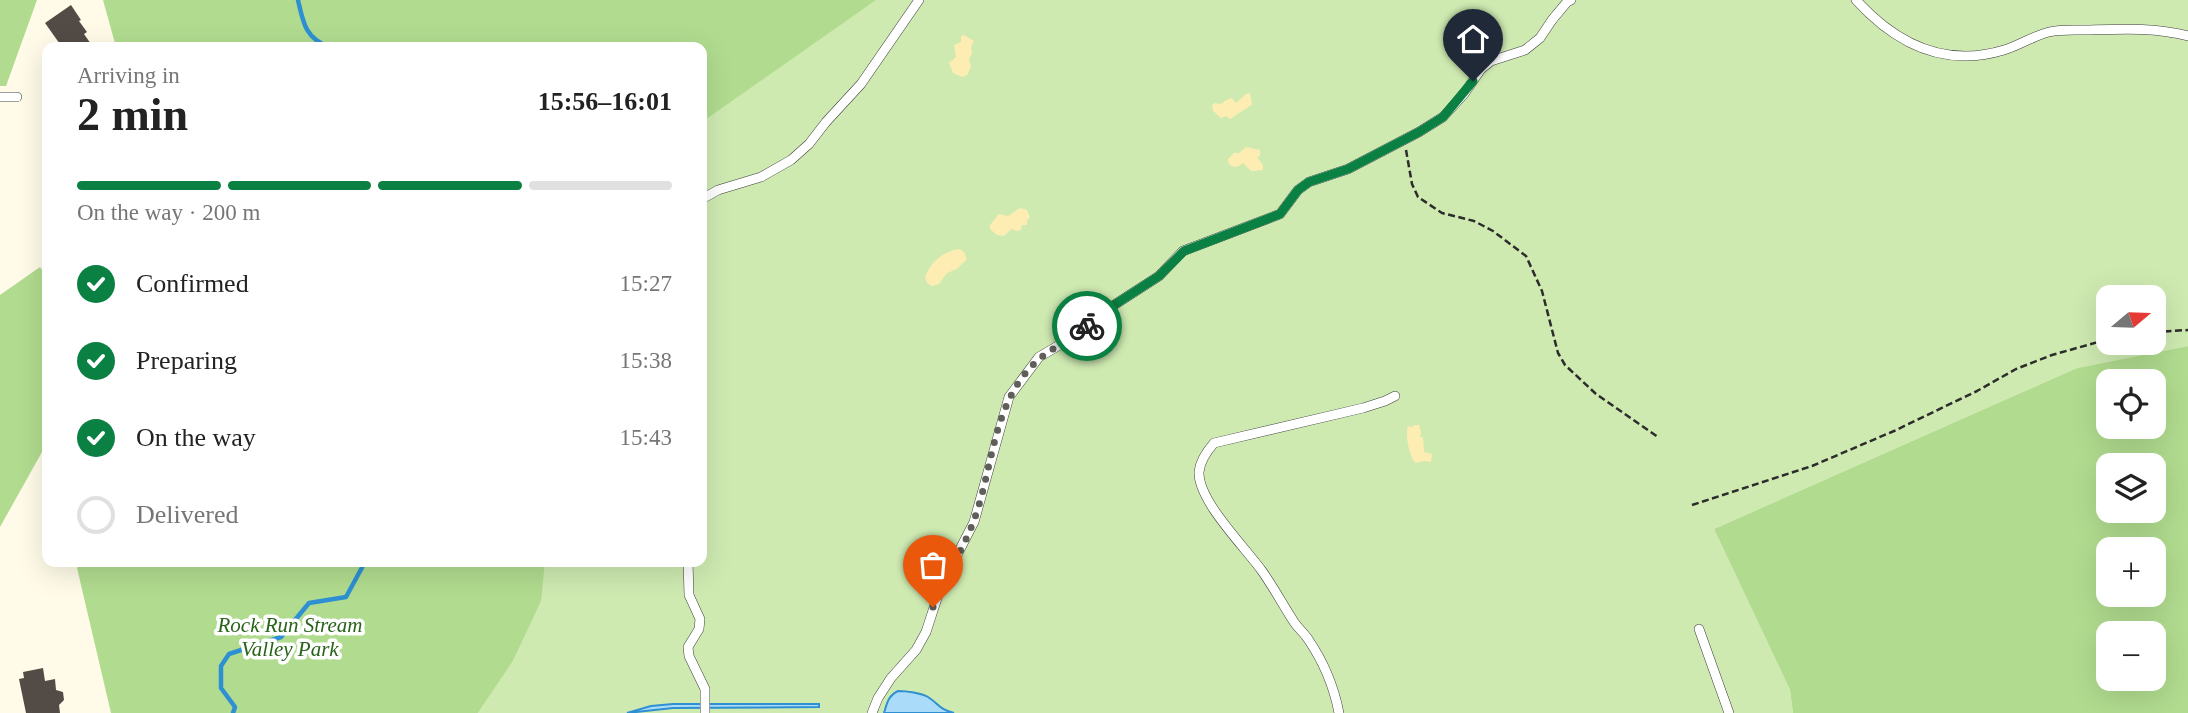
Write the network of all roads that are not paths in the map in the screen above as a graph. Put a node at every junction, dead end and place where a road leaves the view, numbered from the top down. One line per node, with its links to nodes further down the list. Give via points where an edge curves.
1 (919, 0): 7 (lane, via 860,84 809,144 761,177)
2 (1571, 0): 12 (lane, via 1525,50 1481,69 1443,117 1348,169 1309,182 1280,214 1184,251 1159,276 1039,357 1009,397 974,522 941,586 926,632 891,678)
3 (1856, 0): 4 (lane, via 1895,35 1923,50 1950,56 2006,50 2052,31 2151,30)
4 (2188, 36)
5 (0, 97): 6 (lane)
6 (16, 97)
7 (707, 197)
8 (1395, 396): 13 (lane, via 1363,408 1214,443 1199,472 1213,506 1308,639 1336,696)
9 (688, 567): 11 (lane, via 689,595 700,619 688,647 689,656 705,689)
10 (1699, 629): 14 (lane)
11 (705, 713)
12 (872, 713)
13 (1339, 713)
14 (1729, 713)

